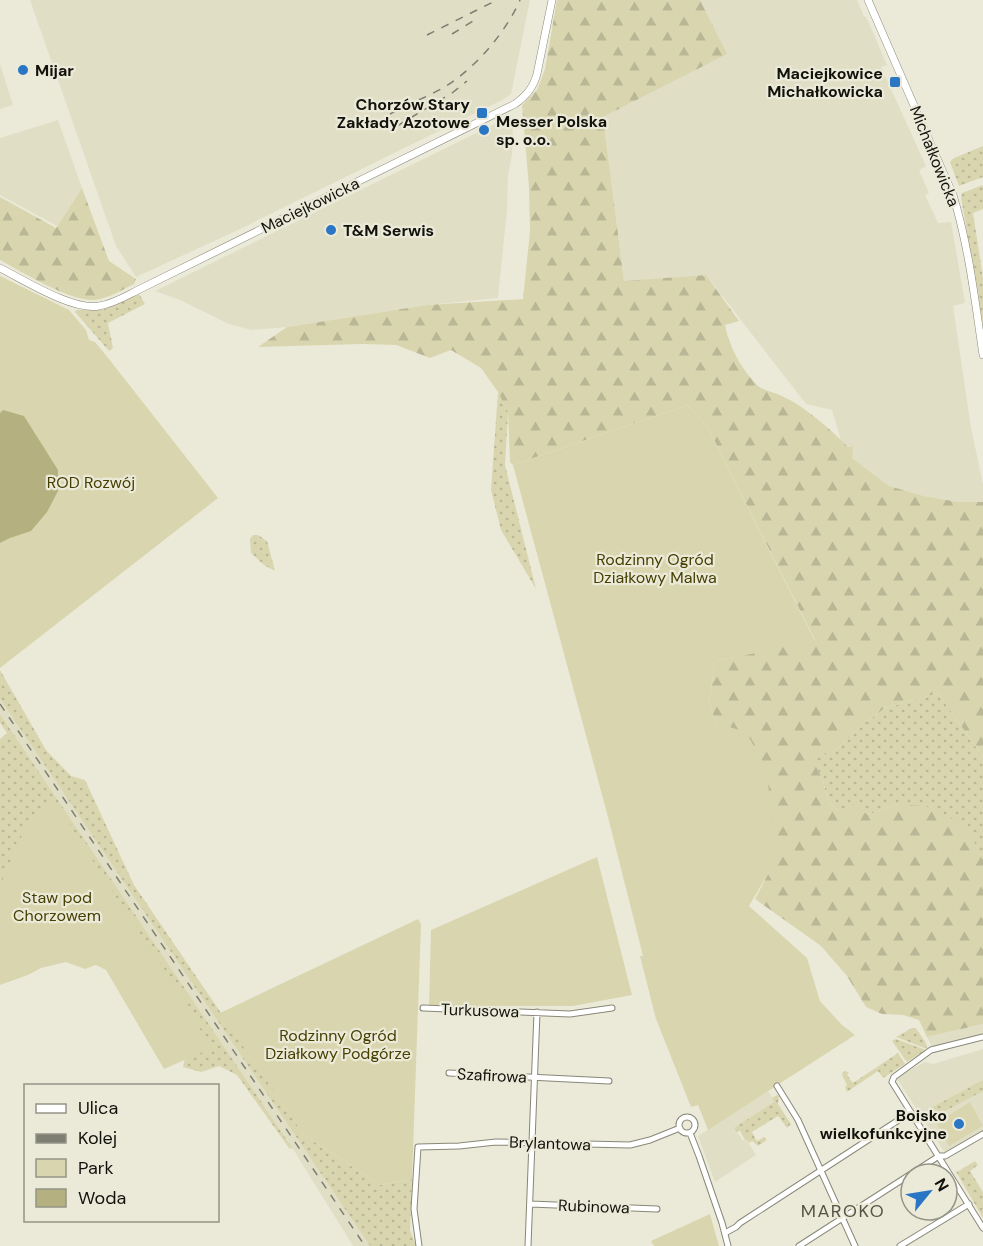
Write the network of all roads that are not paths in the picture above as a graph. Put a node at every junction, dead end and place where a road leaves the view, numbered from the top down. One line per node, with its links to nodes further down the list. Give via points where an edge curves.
1 (552, 0): 3 (street, Maciejkowicka, via 537,74 526,96 109,304 81,306 68,302)
2 (868, 0): 4 (street, Michałkowicka, via 953,195 971,274)
3 (0, 268)
4 (983, 355)
5 (423, 1008): 7 (street, Turkusowa)
6 (612, 1008): 7 (street, Turkusowa, via 570,1014)
7 (537, 1012): 10 (street, Turkusowa)
8 (983, 1036): 13 (street, via 931,1050 894,1077 892,1082)
9 (449, 1073): 10 (street, Szafirowa)
10 (534, 1077): 11 (street, Szafirowa); 17 (street, Szafirowa)
11 (609, 1081)
12 (777, 1086): 19 (street)
13 (911, 1112): 18 (street); 19 (street)
14 (680, 1128): 15 (street); 15 (street, via 682,1119 690,1118 695,1126); 17 (street, Brylantowa, via 630,1145)
15 (690, 1133): 25 (street)
16 (983, 1134): 18 (street)
17 (532, 1143): 20 (street); 26 (street, Brylantowa, via 418,1147 414,1209)
18 (939, 1156): 21 (street); 23 (street)
19 (821, 1170): 23 (street); 25 (street)
20 (530, 1204): 22 (street, Rubinowa); 27 (street)
21 (969, 1204): 24 (street); 31 (street)
22 (657, 1209)
23 (842, 1218): 29 (street); 30 (street)
24 (983, 1228)
25 (725, 1233): 28 (street)
26 (419, 1246)
27 (528, 1246)
28 (728, 1246)
29 (799, 1246)
30 (855, 1246)
31 (900, 1246)

